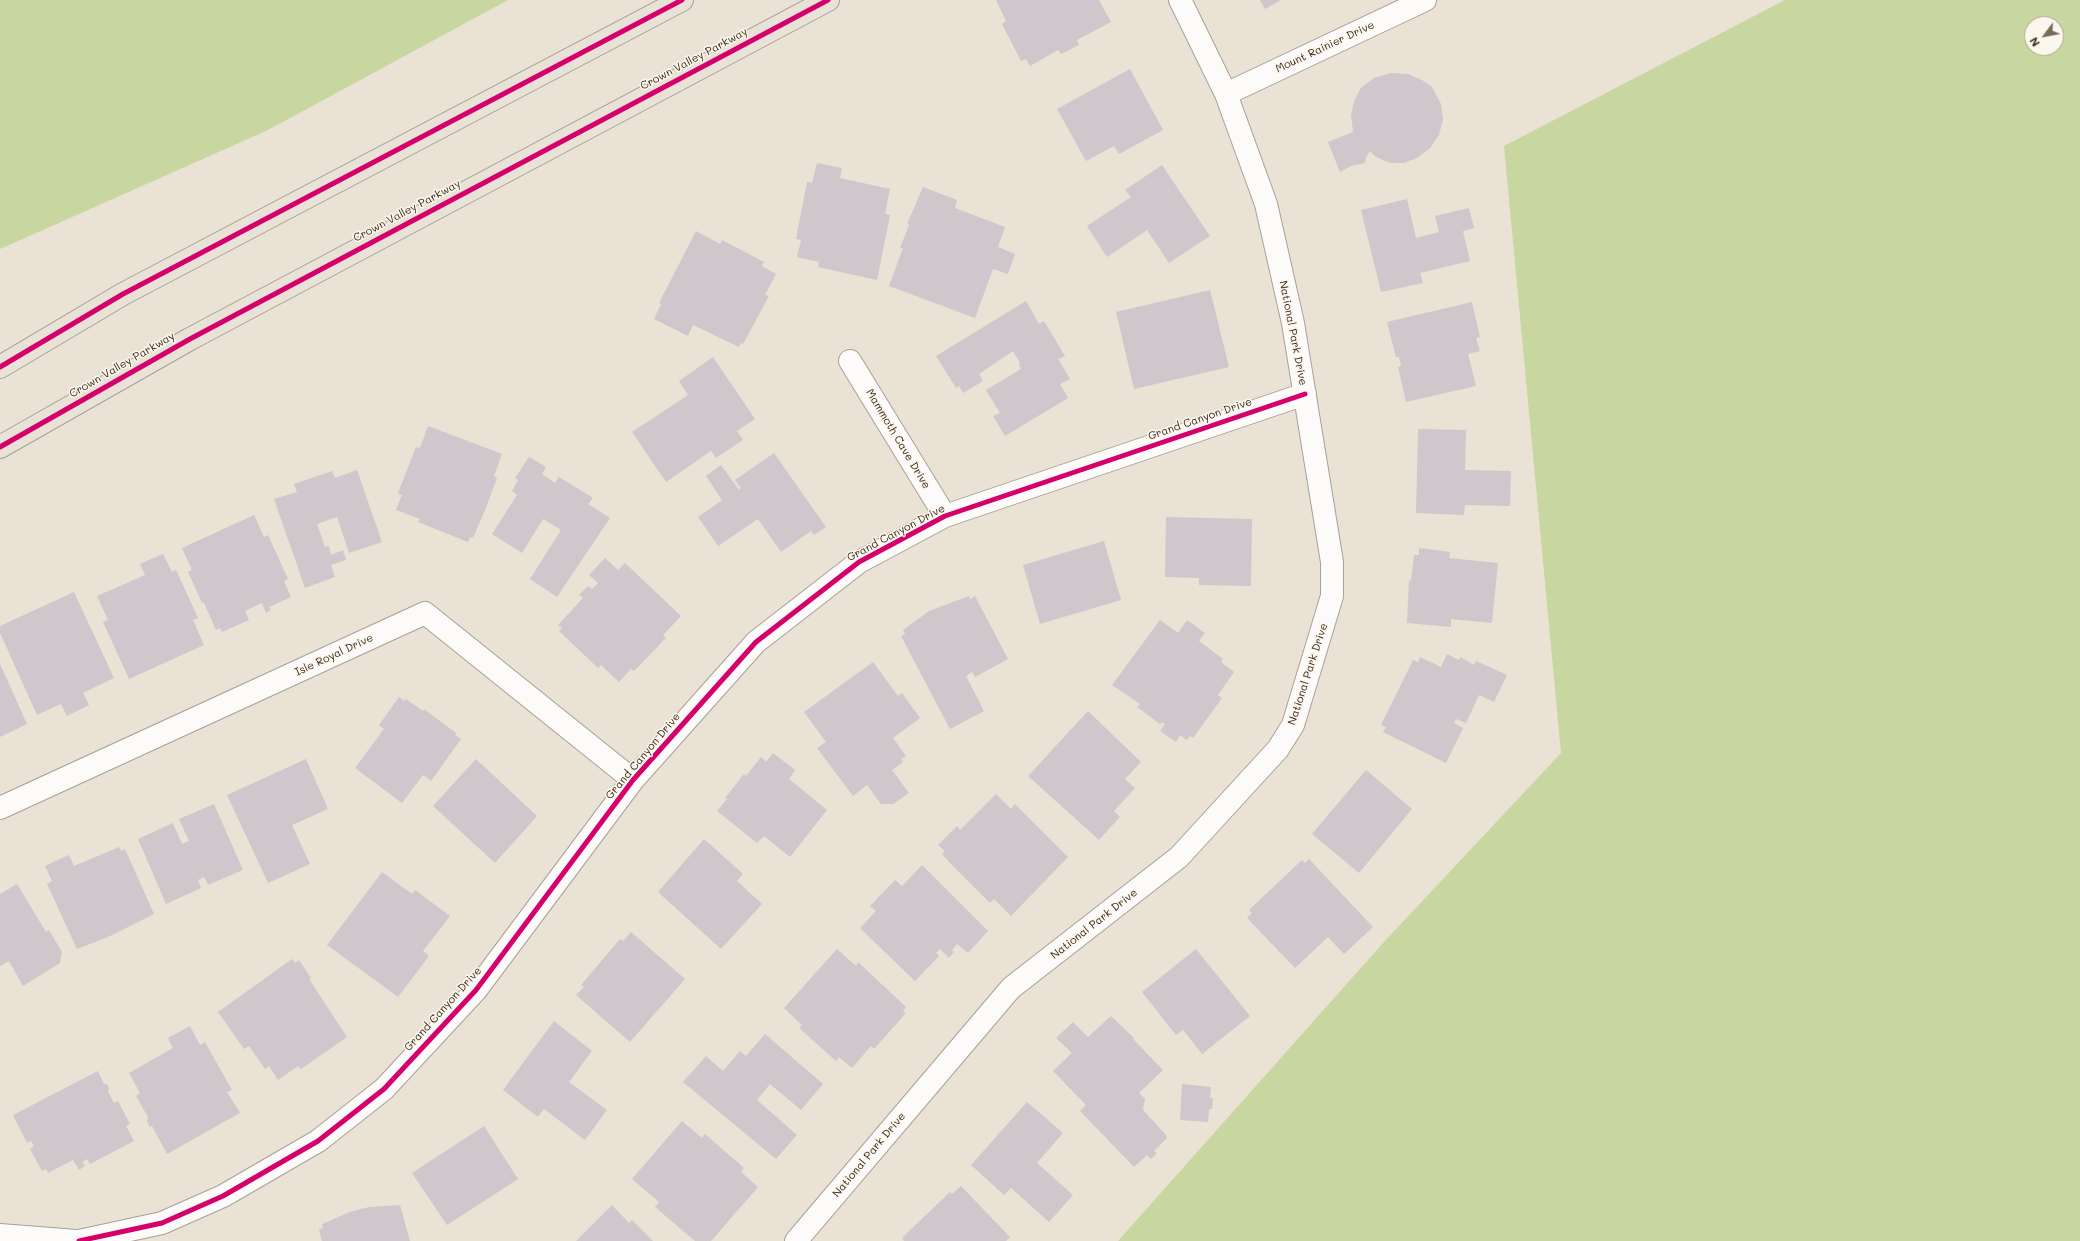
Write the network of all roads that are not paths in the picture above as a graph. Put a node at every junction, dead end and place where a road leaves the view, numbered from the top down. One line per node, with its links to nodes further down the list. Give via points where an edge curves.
1 (682, 0): 7 (main road, via 137,287)
2 (828, 0): 9 (main road, Crown Valley Parkway, via 190,338)
3 (1180, 0): 5 (street, National Park Drive)
4 (1425, 0): 5 (street, Mount Rainier Drive)
5 (1226, 94): 8 (street, National Park Drive, via 1266,204 1293,323)
6 (850, 361): 10 (street, Mammoth Cave Drive)
7 (0, 367)
8 (1305, 394): 10 (street, Grand Canyon Drive); 16 (street, National Park Drive, via 1332,562 1332,596 1292,725 1284,740 1179,858 1011,988)
9 (0, 446)
10 (946, 516): 11 (street, Grand Canyon Drive, via 859,562 756,642)
11 (633, 780): 12 (street, Isle Royal Drive, via 424,613); 15 (street, Grand Canyon Drive, via 476,990 384,1089 318,1141 223,1196 162,1223)
12 (0, 808)
13 (0, 1235): 14 (street)
14 (76, 1241)
15 (79, 1241)
16 (796, 1241)

